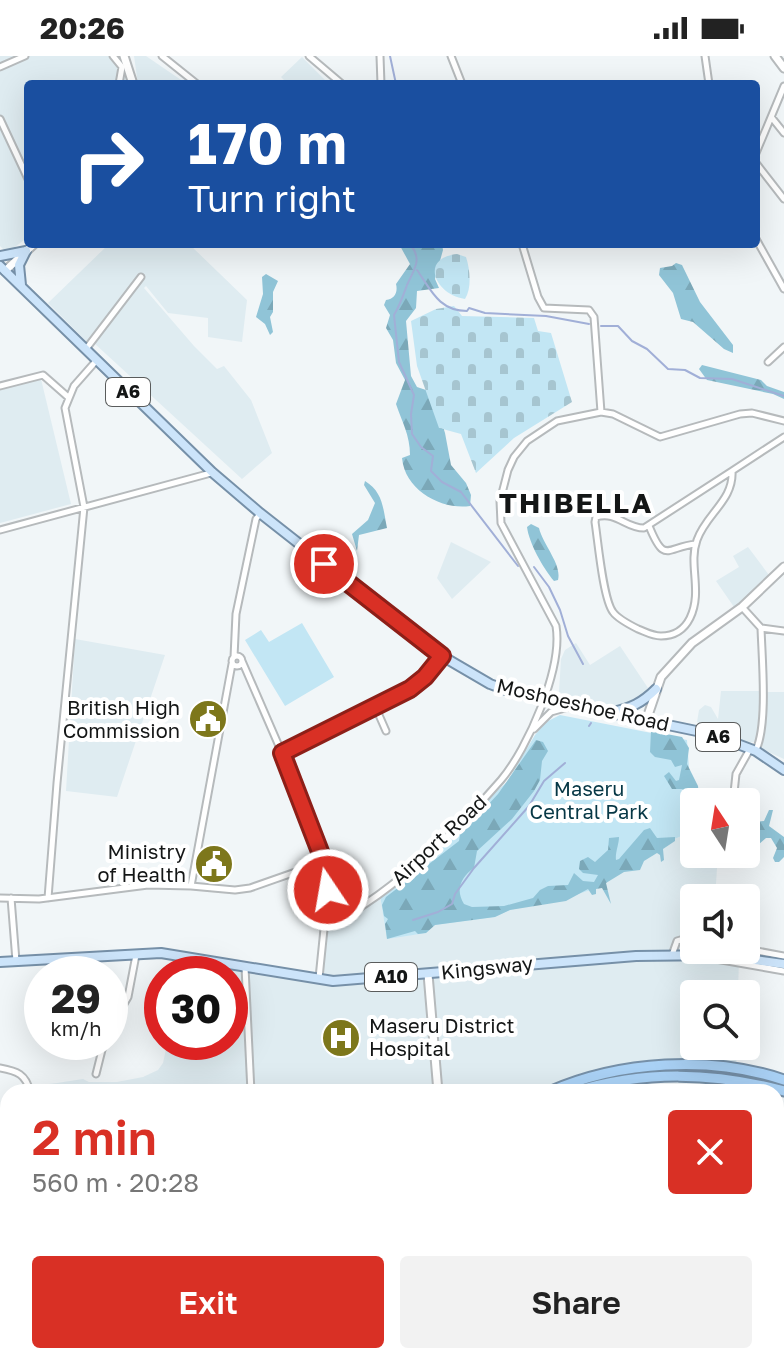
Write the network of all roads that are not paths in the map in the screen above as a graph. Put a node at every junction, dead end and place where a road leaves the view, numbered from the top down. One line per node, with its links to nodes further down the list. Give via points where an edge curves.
1 (25, 56): 10 (street)
2 (113, 56): 12 (street, via 122,67)
3 (124, 56): 13 (main road)
4 (162, 56): 14 (street)
5 (309, 56): 15 (street)
6 (380, 56): 16 (street)
7 (451, 56): 17 (street)
8 (705, 56): 18 (street)
9 (776, 56): 11 (main road)
10 (0, 67)
11 (784, 68)
12 (120, 80)
13 (132, 80)
14 (192, 80)
15 (337, 80)
16 (381, 80)
17 (460, 80)
18 (708, 80)
19 (784, 86): 20 (street)
20 (772, 117): 22 (street); 23 (street)
21 (0, 119): 25 (street)
22 (784, 133)
23 (760, 144)
24 (760, 168): 26 (street)
25 (24, 170)
26 (784, 199)
27 (760, 246): 35 (street)
28 (29, 248): 30 (main road)
29 (523, 248): 42 (street, via 544,308 593,313)
30 (26, 251): 31 (main road); 32 (main road); 34 (main road, via 19,265)
31 (0, 256)
32 (2, 268): 34 (main road, Moshoeshoe Road / A6)
33 (141, 277): 37 (street)
34 (21, 286): 37 (main road, Moshoeshoe Road / A6)
35 (784, 289)
36 (784, 347): 39 (street)
37 (85, 349): 38 (main road, Moshoeshoe Road / A6)
38 (96, 361): 41 (street); 46 (main road, Moshoeshoe Road / A6)
39 (768, 362)
40 (0, 386): 41 (street, via 43,375)
41 (68, 397): 47 (street, via 66,422)
42 (601, 412): 43 (street, via 660,437 740,414); 61 (street, via 557,421 527,441 508,470 500,501 501,523 556,626 555,668)
43 (784, 421)
44 (784, 437): 45 (street)
45 (732, 471): 49 (street); 51 (street, via 729,493)
46 (212, 472): 47 (street); 48 (main road, Moshoeshoe Road / A6)
47 (84, 507): 50 (street); 76 (street)
48 (260, 513): 56 (main road, Moshoeshoe Road / A6); 57 (street, via 236,614)
49 (649, 526): 51 (street, via 664,551); 51 (street, via 636,528 606,515 595,522 611,609 650,635 672,635 689,618 697,601)
50 (0, 530)
51 (696, 544)
52 (784, 567): 53 (main road)
53 (742, 607): 54 (street); 60 (main road, via 692,643)
54 (761, 628): 55 (street); 68 (street, via 762,713 760,742)
55 (784, 631)
56 (442, 656): 61 (main road, Moshoeshoe Road / A6, via 490,684); 62 (street, via 410,689)
57 (237, 662): 58 (street); 59 (street)
58 (246, 676): 59 (street); 69 (street)
59 (231, 677): 73 (street)
60 (656, 689): 64 (main road, via 632,707); 65 (main road)
61 (543, 699): 63 (main road, Moshoeshoe Road / A6); 67 (street)
62 (375, 706): 66 (street); 69 (street)
63 (573, 706): 64 (main road, Moshoeshoe Road / A6); 67 (street, via 551,712)
64 (607, 713): 65 (main road, Moshoeshoe Road / A6)
65 (646, 721): 68 (main road, Moshoeshoe Road / A6, via 711,734)
66 (386, 731)
67 (530, 732): 77 (street, Airport Road, via 502,778 447,834 370,902)
68 (753, 750): 70 (main road, Moshoeshoe Road / A6); 71 (street, via 736,774)
69 (282, 753): 72 (street)
70 (784, 770)
71 (734, 788)
72 (324, 862): 73 (street, via 250,888); 77 (street)
73 (191, 886): 76 (street, via 114,888)
74 (0, 898): 75 (street)
75 (11, 898): 76 (street); 87 (street)
76 (48, 898)
77 (326, 923): 93 (street)
78 (680, 940): 82 (street)
79 (760, 952): 84 (street)
80 (136, 953): 81 (main road, Kingsway / A10); 87 (main road, Kingsway / A10); 94 (street)
81 (192, 956)
82 (671, 956): 83 (main road, Kingsway / A10); 92 (main road, Kingsway / A10)
83 (680, 956)
84 (784, 956)
85 (760, 959): 89 (main road, Kingsway / A10)
86 (0, 962): 87 (main road, Kingsway / A10)
87 (16, 962)
88 (746, 964): 91 (street)
89 (784, 964)
90 (248, 967): 93 (main road, Kingsway / A10)
91 (784, 971)
92 (428, 974): 93 (main road, Kingsway / A10); 102 (main road)
93 (319, 979)
94 (128, 997)
95 (248, 1029): 101 (street)
96 (100, 1060): 98 (street)
97 (0, 1068): 100 (street, via 17,1071)
98 (96, 1074)
99 (784, 1080): 103 (highway, via 736,1069 660,1067 618,1070)
100 (28, 1084)
101 (251, 1084)
102 (437, 1084)
103 (572, 1084)
104 (605, 1084): 105 (highway, via 684,1074)
105 (756, 1084)

